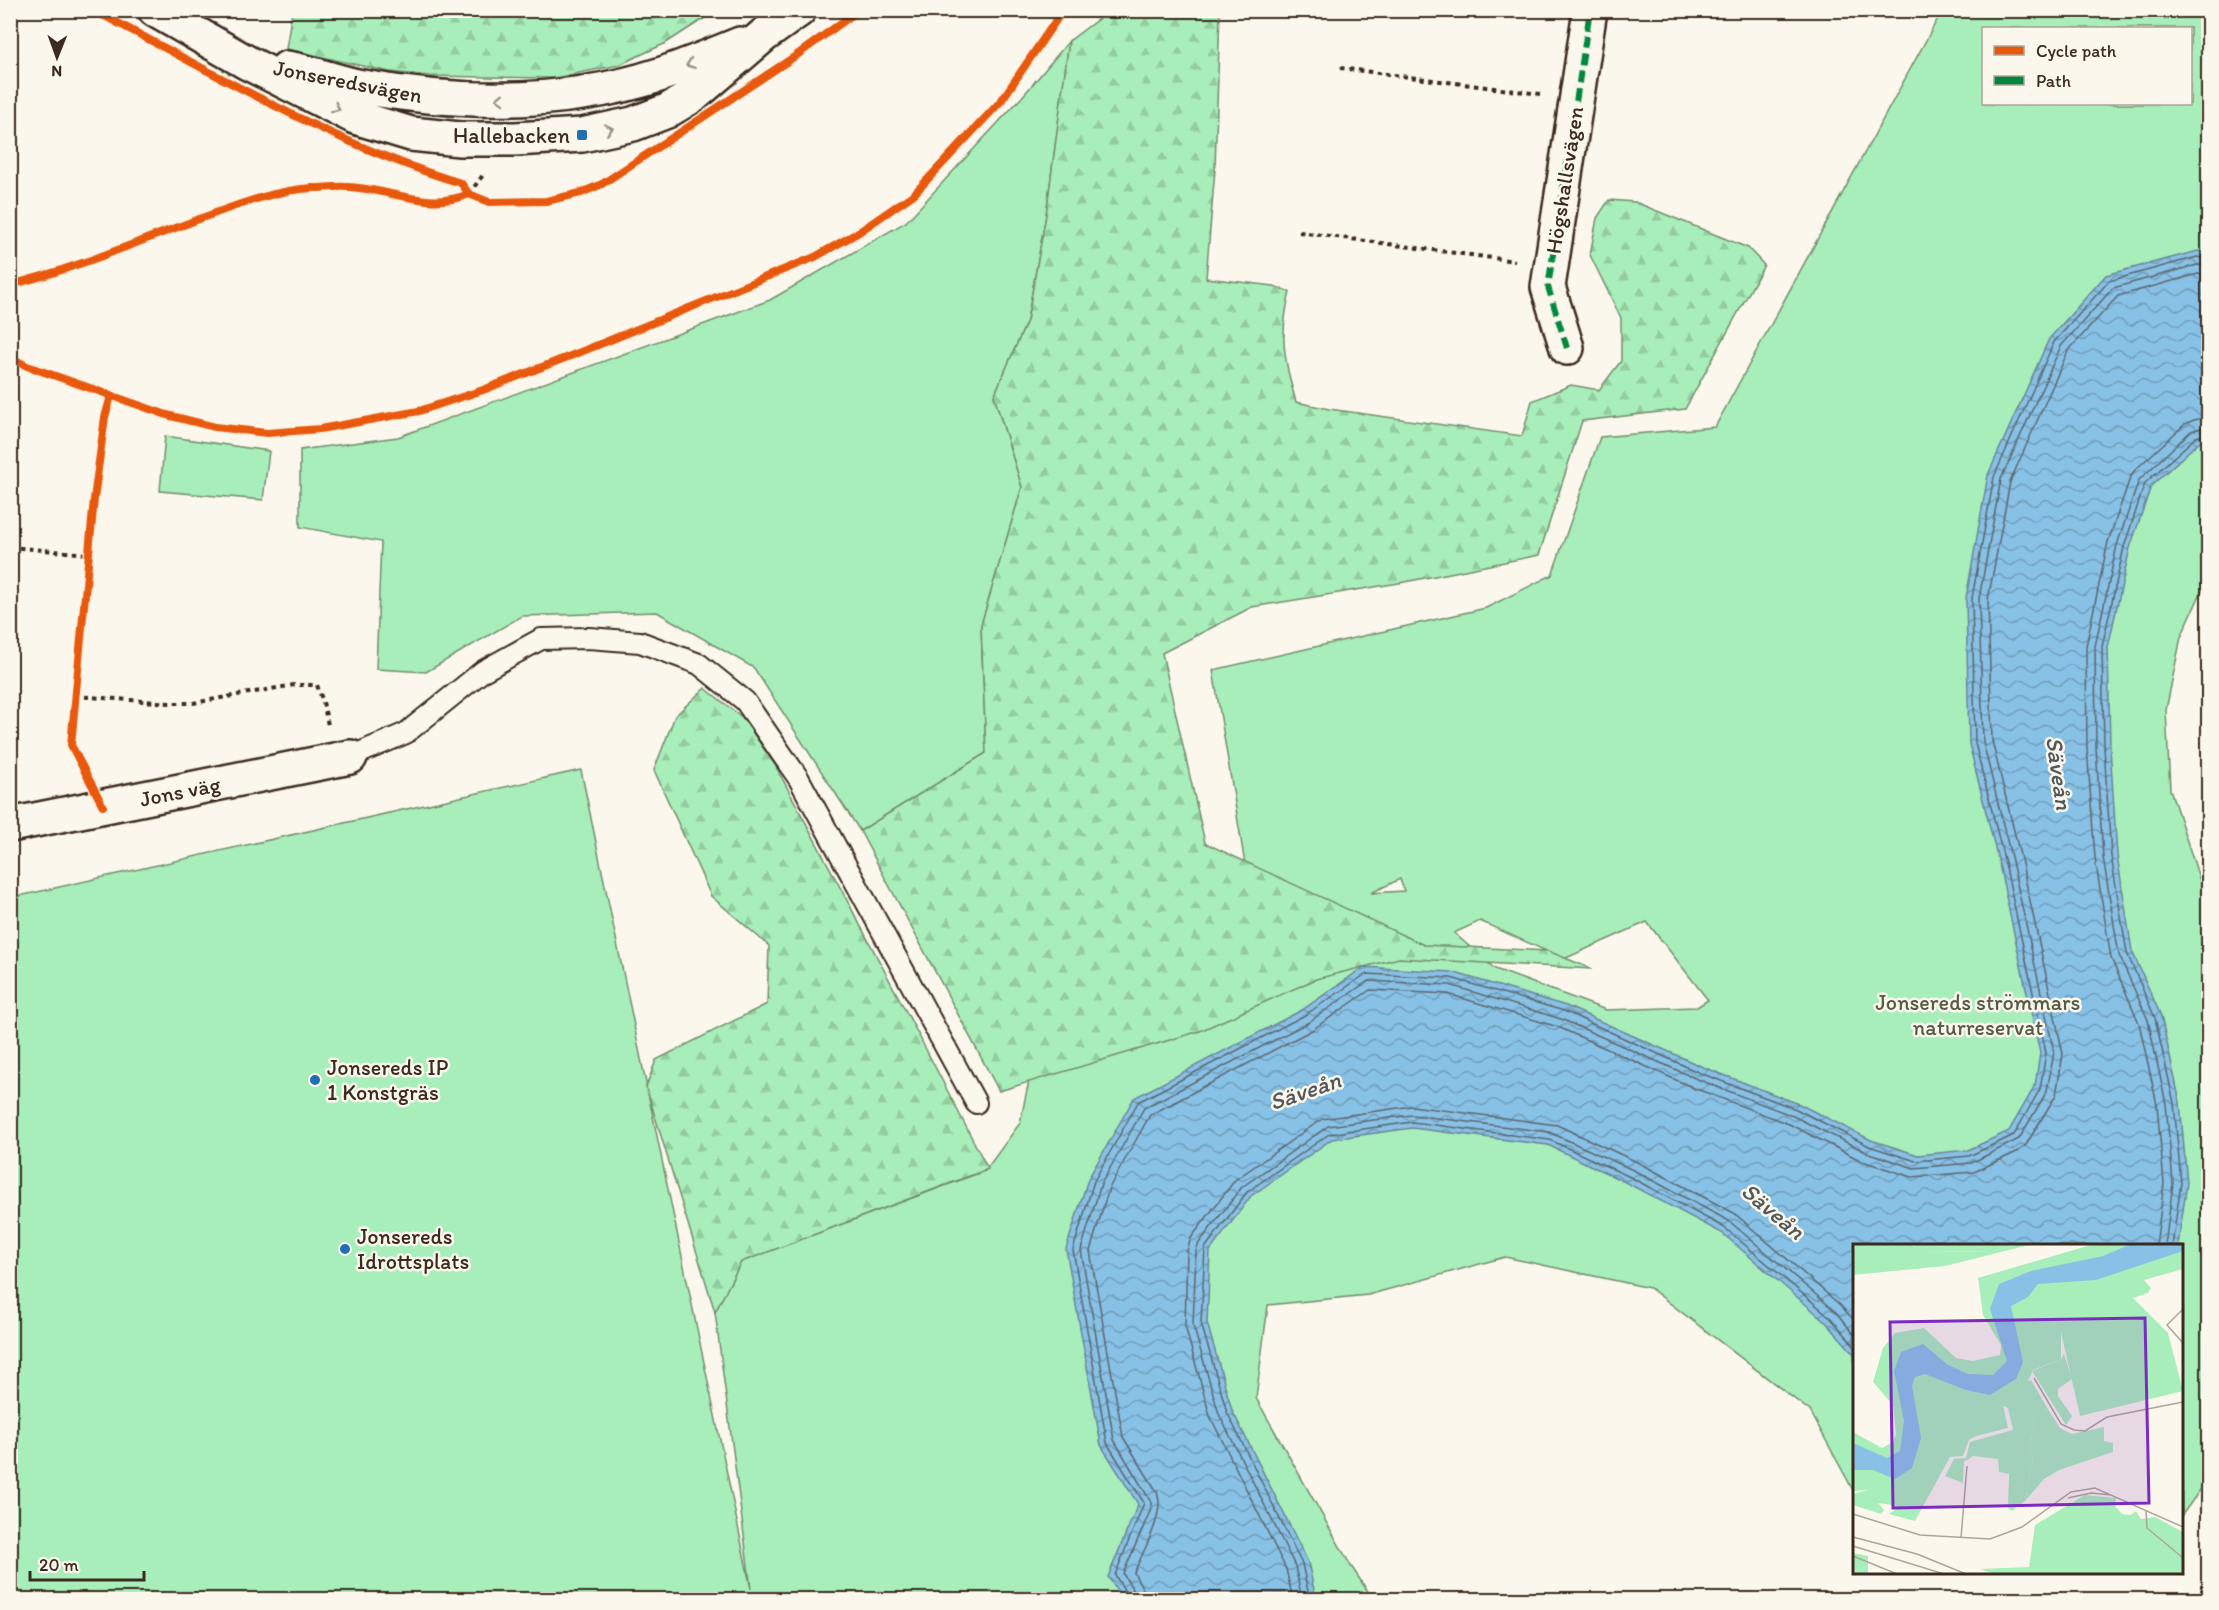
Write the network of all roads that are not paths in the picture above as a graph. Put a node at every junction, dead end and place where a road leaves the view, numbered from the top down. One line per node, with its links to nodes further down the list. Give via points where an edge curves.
1 (156, 10): 5 (street, Jonseredsvägen)
2 (799, 10): 4 (street, Jonseredsvägen)
3 (1590, 10): 6 (street, Högshallsvägen, via 1548,287)
4 (764, 35): 5 (street, Jonseredsvägen, one-way to 5, via 657,76 599,90 498,100 438,97 360,86 296,69); 5 (street, Jonseredsvägen, one-way to 4, via 355,117 411,134 515,139 582,135 633,124 667,111 694,95)
5 (246, 62)
6 (1567, 348)
7 (342, 759): 8 (street, Jons väg); 9 (lane, via 406,733 483,671 541,639 640,642 699,664 744,701 799,779)
8 (10, 825)
9 (976, 1103)

